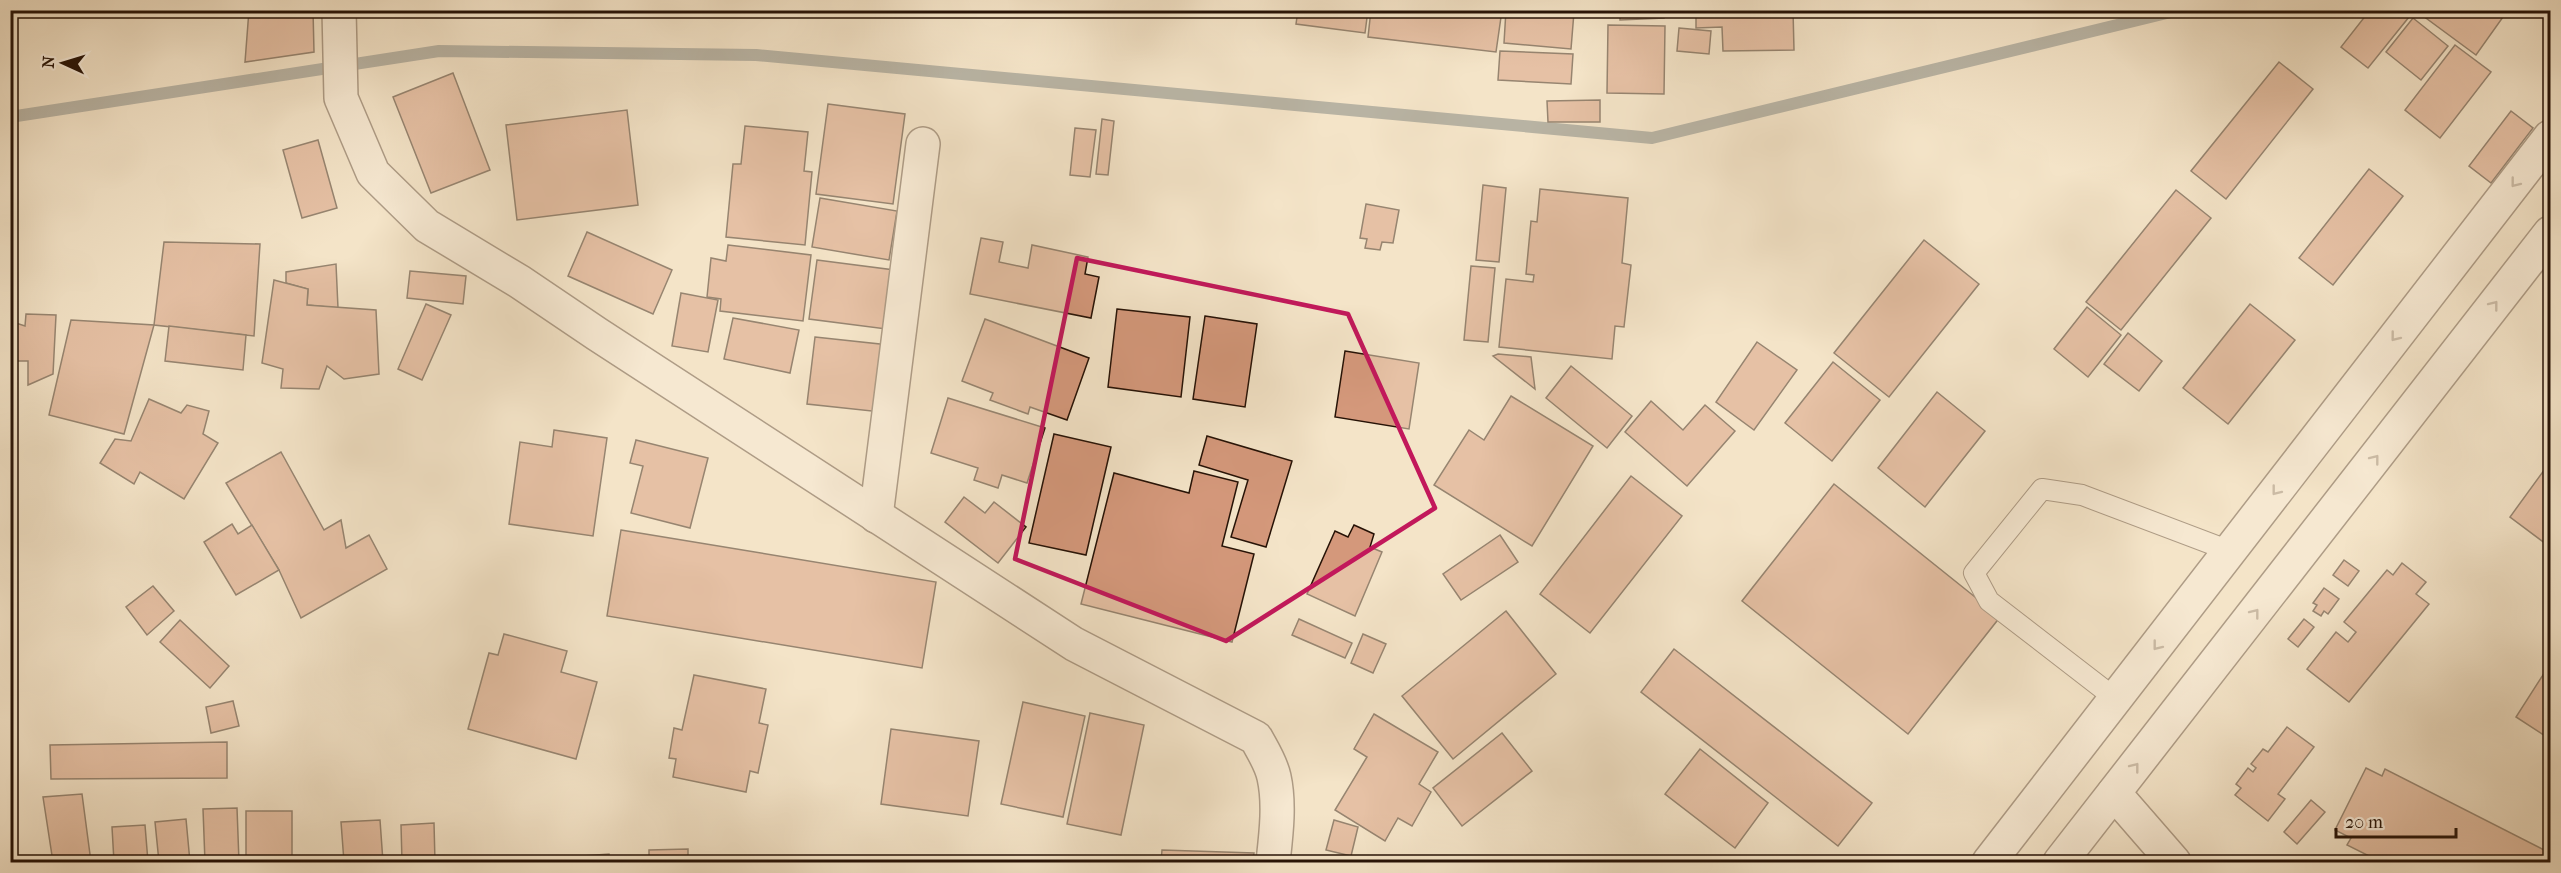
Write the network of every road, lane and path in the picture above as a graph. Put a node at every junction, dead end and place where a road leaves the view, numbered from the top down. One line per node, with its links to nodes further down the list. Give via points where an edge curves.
1 (339, 10): 5 (street, via 340,98 373,173 427,226 520,282)
2 (2550, 137): 6 (street, one-way to 6)
3 (923, 144): 5 (street)
4 (2550, 233): 8 (street, one-way to 4)
5 (876, 516): 9 (street, via 1074,644 1256,738 1274,778)
6 (2230, 551): 7 (street, one-way to 7); 7 (lane, via 2082,495 2042,489 1974,573 1989,601)
7 (2116, 699): 10 (street)
8 (2114, 793): 11 (street); 12 (street)
9 (1273, 862)
10 (1989, 862)
11 (2060, 862)
12 (2174, 862)

